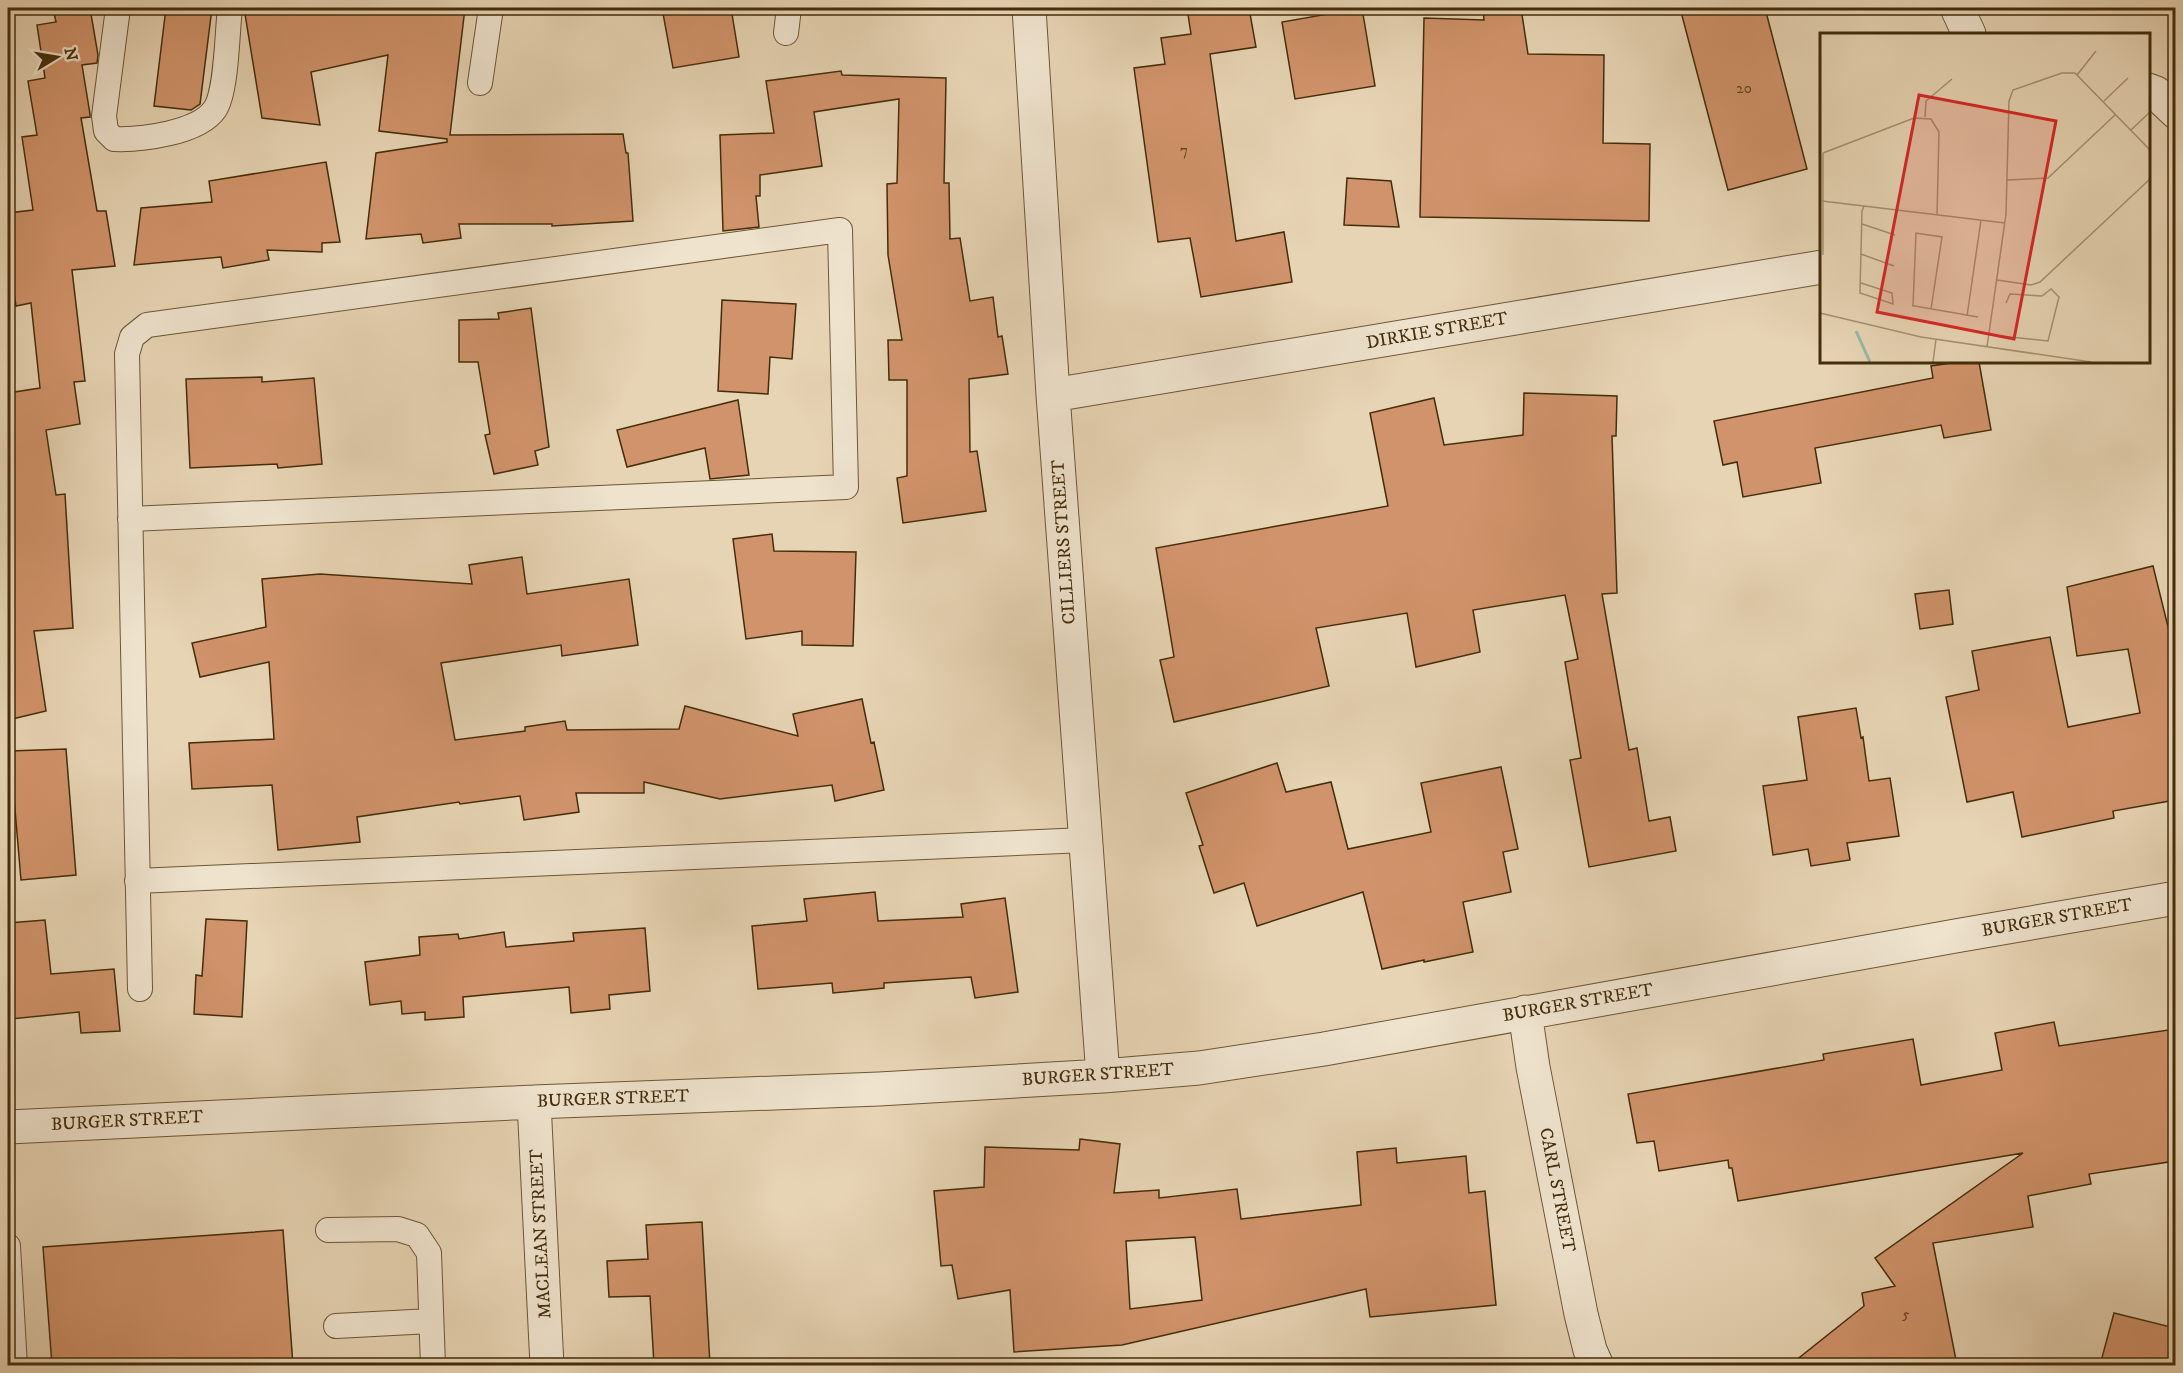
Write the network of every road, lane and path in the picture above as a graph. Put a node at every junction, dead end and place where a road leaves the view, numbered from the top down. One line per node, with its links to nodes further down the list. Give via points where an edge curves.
1 (118, 8): 2 (lane, via 104,116 106,131 114,139 134,140 201,122 215,109 222,88)
2 (230, 8)
3 (491, 8): 9 (lane)
4 (789, 8): 7 (lane)
5 (1029, 8): 11 (street, CILLIERS STREET)
6 (1958, 8): 8 (street)
7 (786, 33)
8 (1969, 33)
9 (480, 83)
10 (1820, 267): 11 (street, DIRKIE STREET)
11 (1053, 395): 13 (street, CILLIERS STREET)
12 (130, 519): 12 (lane, via 846,487 840,230 147,325 132,337 127,354); 14 (lane)
13 (1085, 840): 14 (lane); 18 (street, CILLIERS STREET)
14 (137, 882): 16 (lane)
15 (2175, 898): 17 (street, BURGER STREET)
16 (140, 989)
17 (1525, 1012): 18 (street, BURGER STREET, via 1210,1066); 28 (street, CARL STREET, via 1581,1314)
18 (1103, 1076): 19 (street, BURGER STREET)
19 (534, 1102): 20 (street, BURGER STREET); 27 (street, MACLEAN STREET)
20 (8, 1127)
21 (328, 1230): 23 (lane, via 398,1228 417,1235 429,1253)
22 (8, 1246): 25 (lane)
23 (431, 1322): 24 (lane); 26 (lane)
24 (336, 1326)
25 (15, 1365)
26 (433, 1365)
27 (547, 1365)
28 (1597, 1365)

